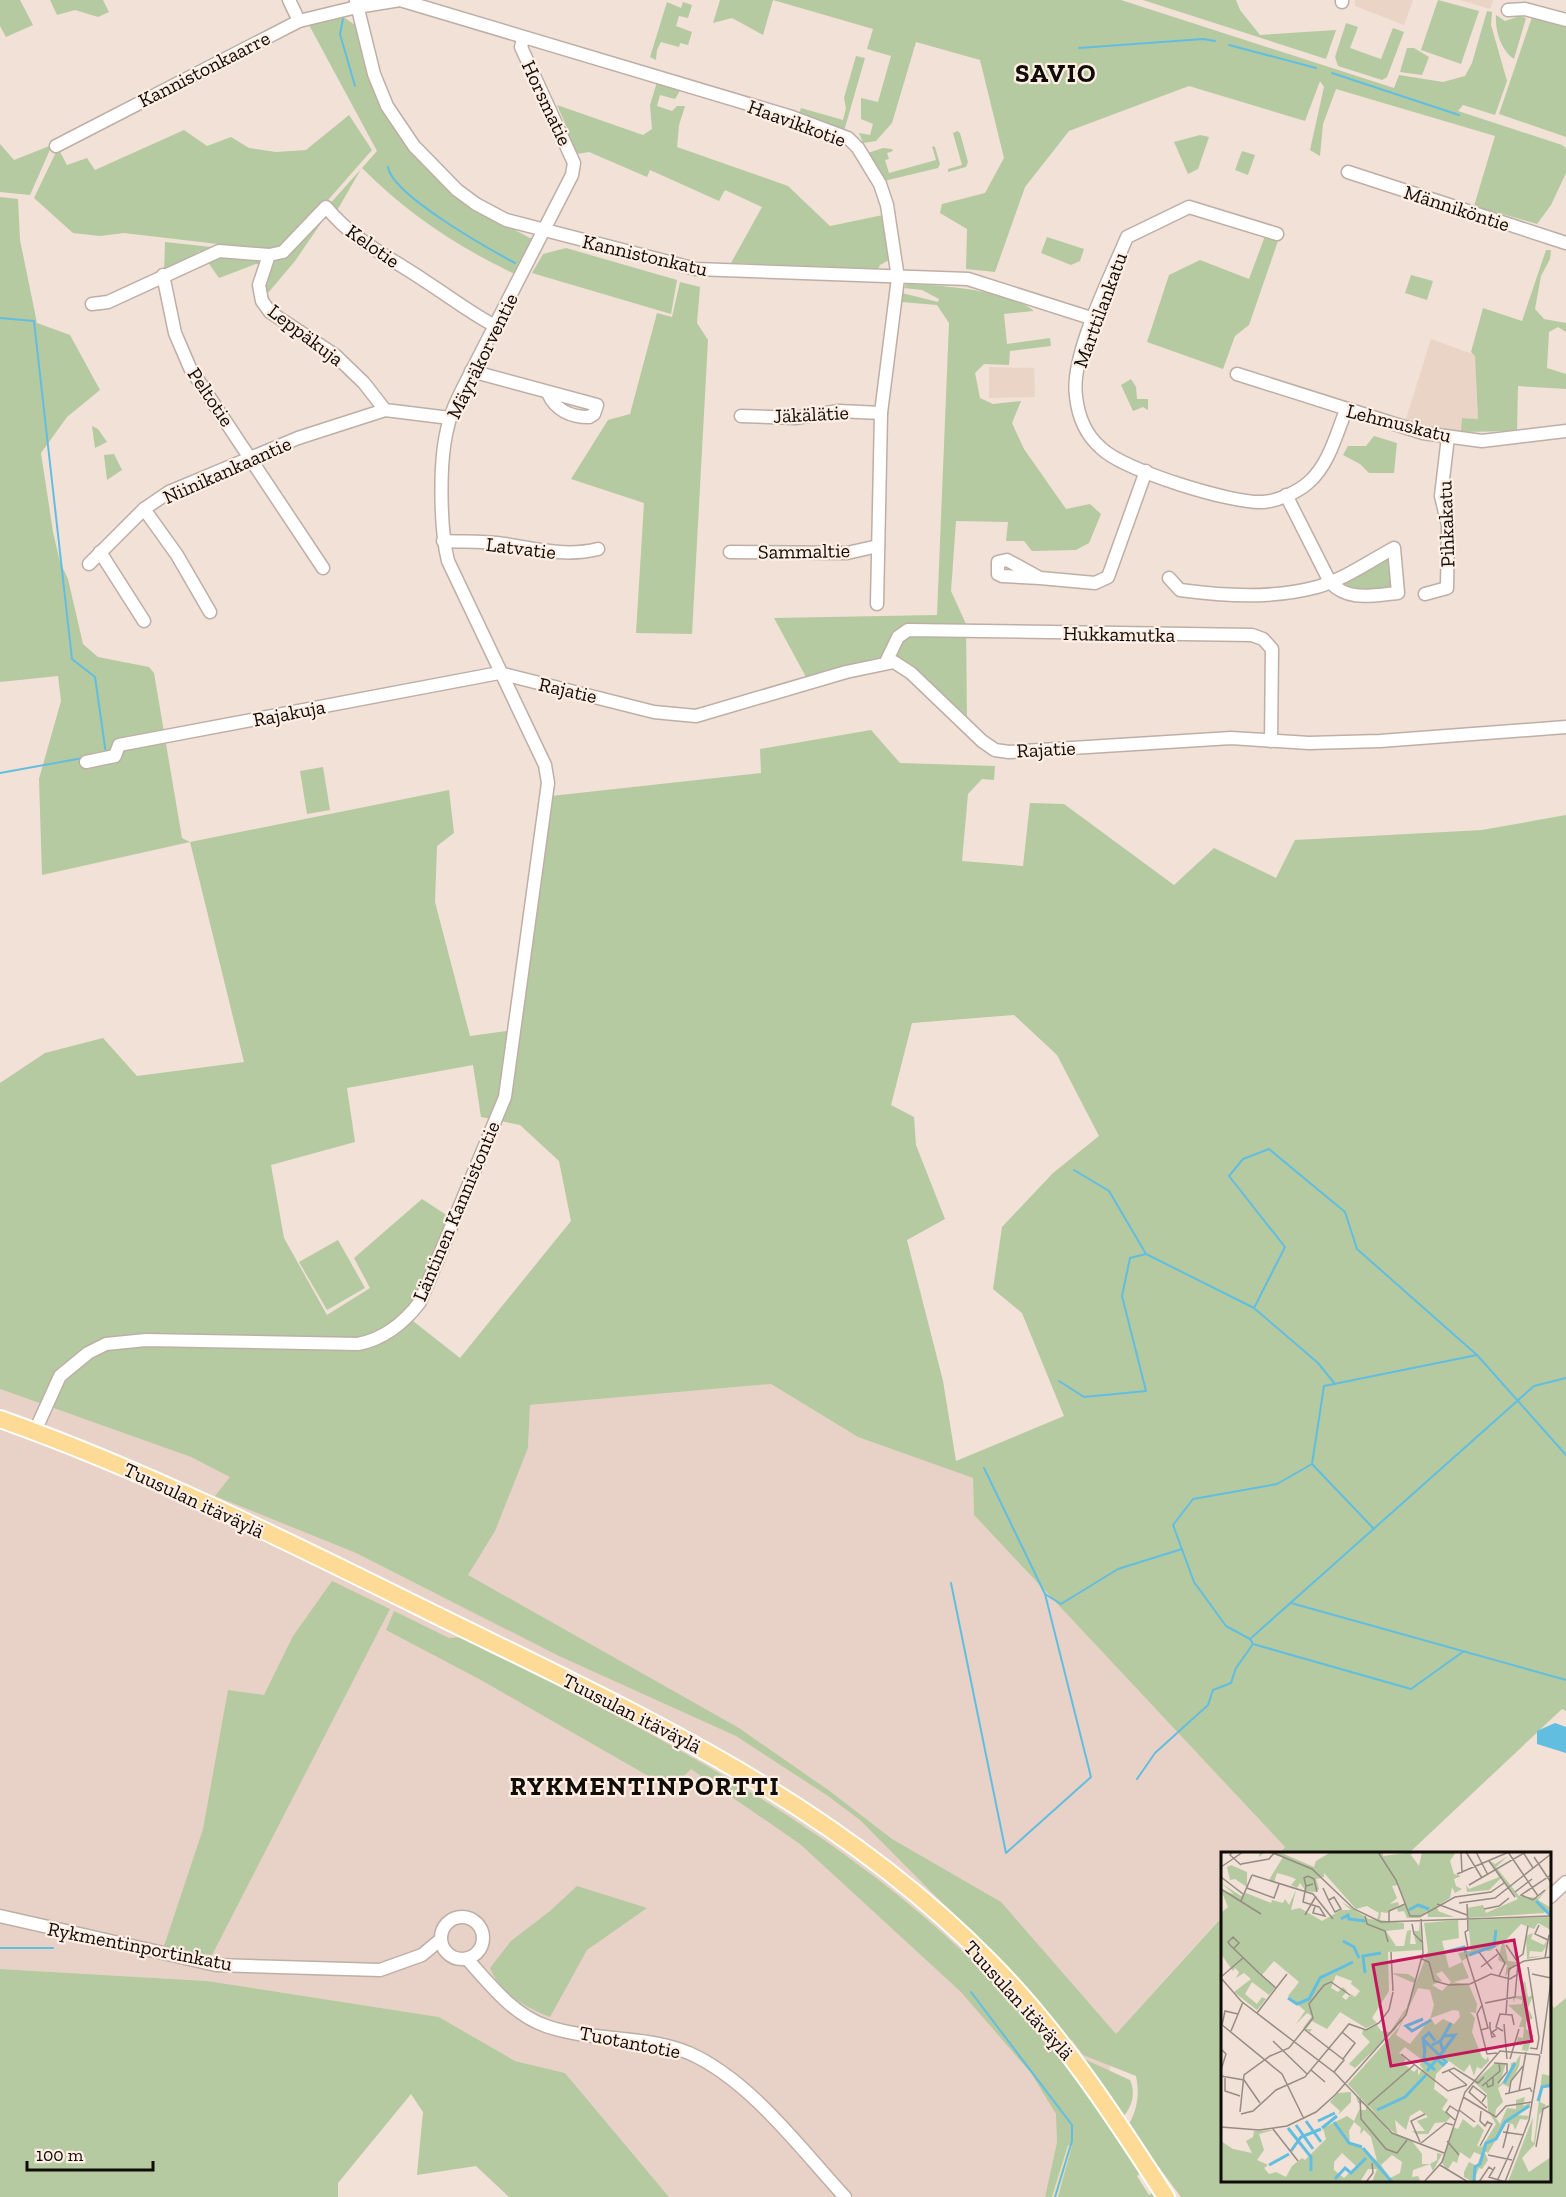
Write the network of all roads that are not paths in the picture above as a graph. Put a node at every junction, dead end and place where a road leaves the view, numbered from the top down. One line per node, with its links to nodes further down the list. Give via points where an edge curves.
1 (289, 0): 6 (street)
2 (400, 0): 3 (street, Haavikkotie); 7 (street, Haavikkotie)
3 (356, 4): 6 (street, Kannistonkaarre); 10 (street, Kannistonkatu, via 374,74 387,106 414,146 476,204 506,220)
4 (1508, 10): 5 (street, via 1525,9)
5 (1566, 20)
6 (299, 21): 8 (street, Kannistonkaarre)
7 (523, 39): 10 (street, Horsmatie, via 523,52 574,163 573,175); 15 (street, Haavikkotie, via 792,117 848,138 858,148 884,195)
8 (56, 146)
9 (1348, 172): 12 (street, Männiköntie)
10 (544, 231): 15 (street, Kannistonkatu, via 696,269); 18 (street, Mäyräkorventie)
11 (1277, 234): 17 (street, Marttilankatu, via 1189,207 1126,237)
12 (1566, 243)
13 (269, 255): 14 (street, via 219,251); 18 (street, Kelotie, via 284,252 326,207 349,233 462,309); 22 (street, Leppäkuja, via 259,285 262,301 270,312 335,355)
14 (163, 275): 16 (street, via 108,302); 29 (street, Peltotie, via 175,333 190,368)
15 (898, 278): 17 (street, Kannistonkatu, via 968,279); 24 (street, Haavikkotie)
16 (92, 304)
17 (1094, 319): 30 (street, Marttilankatu, via 1077,372 1075,394 1080,416 1089,436 1102,450)
18 (495, 326): 19 (street, Mäyräkorventie)
19 (471, 371): 21 (street); 26 (street, Mäyräkorventie)
20 (1237, 374): 23 (street, Lehmuskatu)
21 (548, 393)
22 (385, 410): 26 (street); 29 (street, Niinikankaantie)
23 (1346, 410): 28 (street, Lehmuskatu); 31 (street, Marttilankatu, via 1322,468 1308,483)
24 (881, 413): 25 (street, Jäkälätie, via 839,411 795,418); 34 (street, Haavikkotie)
25 (741, 416)
26 (450, 418): 33 (street, Mäyräkorventie, via 444,444)
27 (1566, 431): 28 (street, Lehmuskatu, via 1488,441)
28 (1448, 437): 43 (street, Pihkakatu, via 1441,496 1448,525 1447,588)
29 (251, 457): 32 (street, Niinikankaantie, via 169,492); 39 (street, Peltotie)
30 (1146, 471): 31 (street, Marttilankatu, via 1241,502 1265,502); 40 (street, via 1108,577 1095,583)
31 (1286, 495): 42 (street)
32 (144, 509): 36 (street, Niinikankaantie); 45 (street)
33 (443, 541): 35 (street, Latvatie, via 502,544 551,553); 48 (street, Mäyräkorventie, via 448,561 470,602)
34 (878, 546): 37 (street, Sammaltie, via 847,553); 44 (street, Haavikkotie)
35 (598, 549)
36 (100, 552): 38 (street, Niinikankaantie); 46 (street)
37 (730, 552)
38 (89, 564)
39 (322, 568)
40 (1040, 578)
41 (1169, 578): 42 (street, via 1180,590 1254,596)
42 (1330, 582): 42 (street, via 1353,597 1398,593 1394,548)
43 (1425, 594)
44 (877, 604)
45 (210, 612)
46 (144, 621)
47 (886, 662): 48 (street, Rajatie, via 696,716 654,712); 51 (street, Rajatie, via 894,662 910,673 959,722 995,750 1231,738); 51 (street, Hukkamutka, via 898,637 908,630 1252,635 1263,639 1272,649)
48 (499, 673): 49 (street, Mäyräkorventie); 52 (street, Rajakuja, via 119,745 115,756)
49 (507, 689): 54 (street, Läntinen Kannistontie, via 545,765 548,783 509,1074 505,1097 420,1302 405,1321 372,1341 358,1344 146,1340 106,1344 60,1376)
50 (1566, 727): 51 (street, Rajatie, via 1380,741)
51 (1271, 741)
52 (86, 762)
53 (0, 1419): 54 (main road, Tuusulan itäväylä)
54 (35, 1431): 65 (main road, Tuusulan itäväylä, via 95,1454 364,1580 686,1739 794,1802 895,1878 988,1960 1089,2080)
55 (1566, 1882): 56 (street)
56 (1551, 1896)
57 (0, 1917): 61 (street, Rykmentinportinkatu, via 216,1965 380,1970)
58 (440, 1940): 59 (street, via 449,1921 468,1918 482,1931); 60 (street); 61 (street, Rykmentinportinkatu)
59 (479, 1951): 62 (street); 63 (street)
60 (446, 1953): 61 (street, Rykmentinportinkatu); 62 (street, via 452,1958)
61 (422, 1955)
62 (467, 1959): 63 (street, Tuotantotie)
63 (483, 1977): 64 (street, Tuotantotie, via 520,2012 546,2026 658,2044 688,2053 723,2071)
64 (845, 2197)
65 (1166, 2197)

